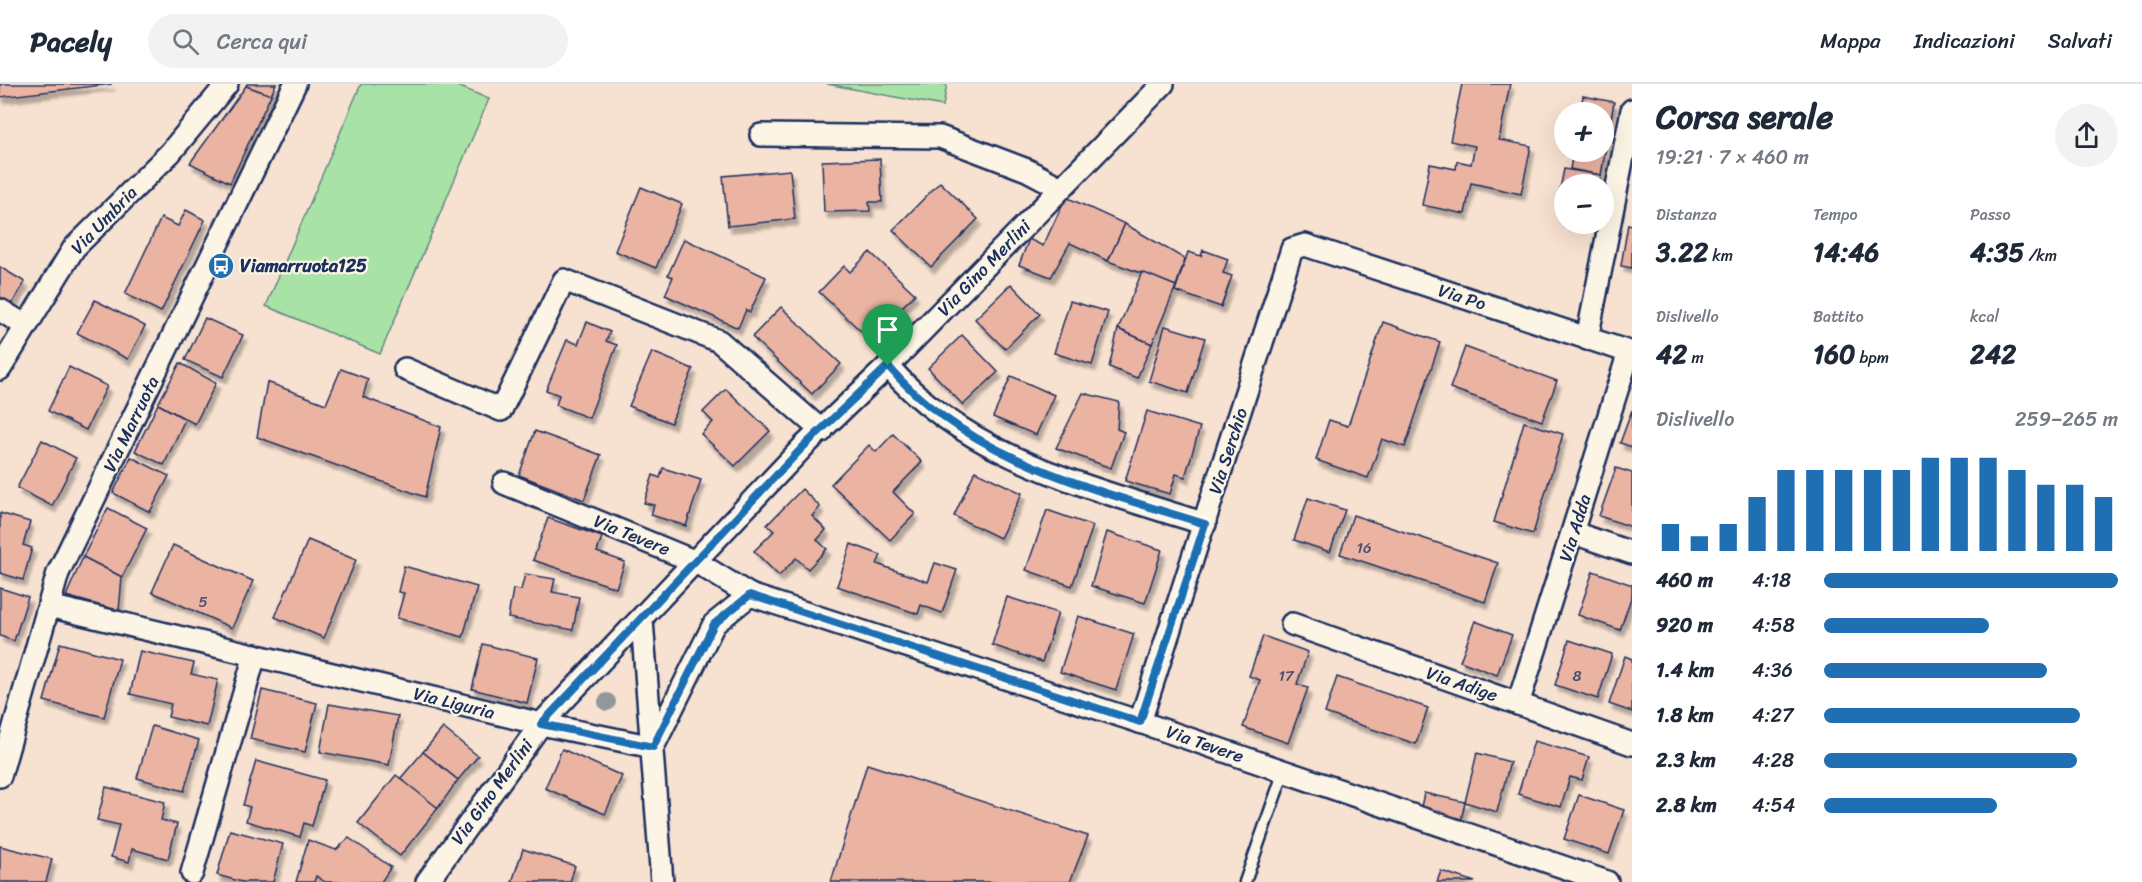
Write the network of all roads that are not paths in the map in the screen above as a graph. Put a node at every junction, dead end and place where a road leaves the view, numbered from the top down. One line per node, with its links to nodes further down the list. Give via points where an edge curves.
1 (226, 84): 9 (street, Via Umbria, via 170,153 74,248)
2 (295, 84): 22 (street, Via Marruota, via 58,573)
3 (1163, 84): 6 (street, Via Gino Merlini)
4 (1632, 110): 10 (street)
5 (761, 135): 6 (street, via 940,138 1027,170)
6 (1061, 188): 12 (street, Via Gino Merlini)
7 (1292, 249): 10 (street, Via Po, via 1305,245); 17 (street, Via Serchio)
8 (0, 310): 9 (street)
9 (26, 326): 13 (street, Via Umbria)
10 (1587, 339): 11 (street, Via Po)
11 (1630, 353): 18 (street, Via Adda)
12 (888, 366): 15 (street, Via Gino Merlini); 17 (street, via 968,433 1035,467)
13 (0, 369)
14 (405, 369): 15 (street, via 501,410 564,280 719,340)
15 (822, 431): 20 (street, Via Gino Merlini)
16 (504, 483): 20 (street, Via Tevere)
17 (1205, 524): 27 (street, Via Serchio)
18 (1574, 533): 19 (street); 26 (street, Via Adda)
19 (1632, 553)
20 (696, 562): 21 (street, Via Tevere); 23 (street, Via Gino Merlini)
21 (750, 595): 27 (street, Via Tevere); 30 (street, via 714,624)
22 (49, 606): 25 (street, Via Liguria); 32 (street, Via Marruota)
23 (642, 620): 28 (street, Via Gino Merlini); 30 (street)
24 (1292, 624): 26 (street, Via Adige)
25 (255, 655): 28 (street, Via Liguria); 33 (street)
26 (1518, 704): 29 (street, Via Adige)
27 (1140, 722): 31 (street, Via Tevere)
28 (541, 724): 30 (street, Via Liguria); 34 (street, Via Gino Merlini)
29 (1632, 744)
30 (653, 747): 35 (street)
31 (1284, 771): 36 (lane); 37 (street, Via Tevere)
32 (0, 776)
33 (192, 873)
34 (427, 882)
35 (662, 882)
36 (1245, 882)
37 (1607, 882)

